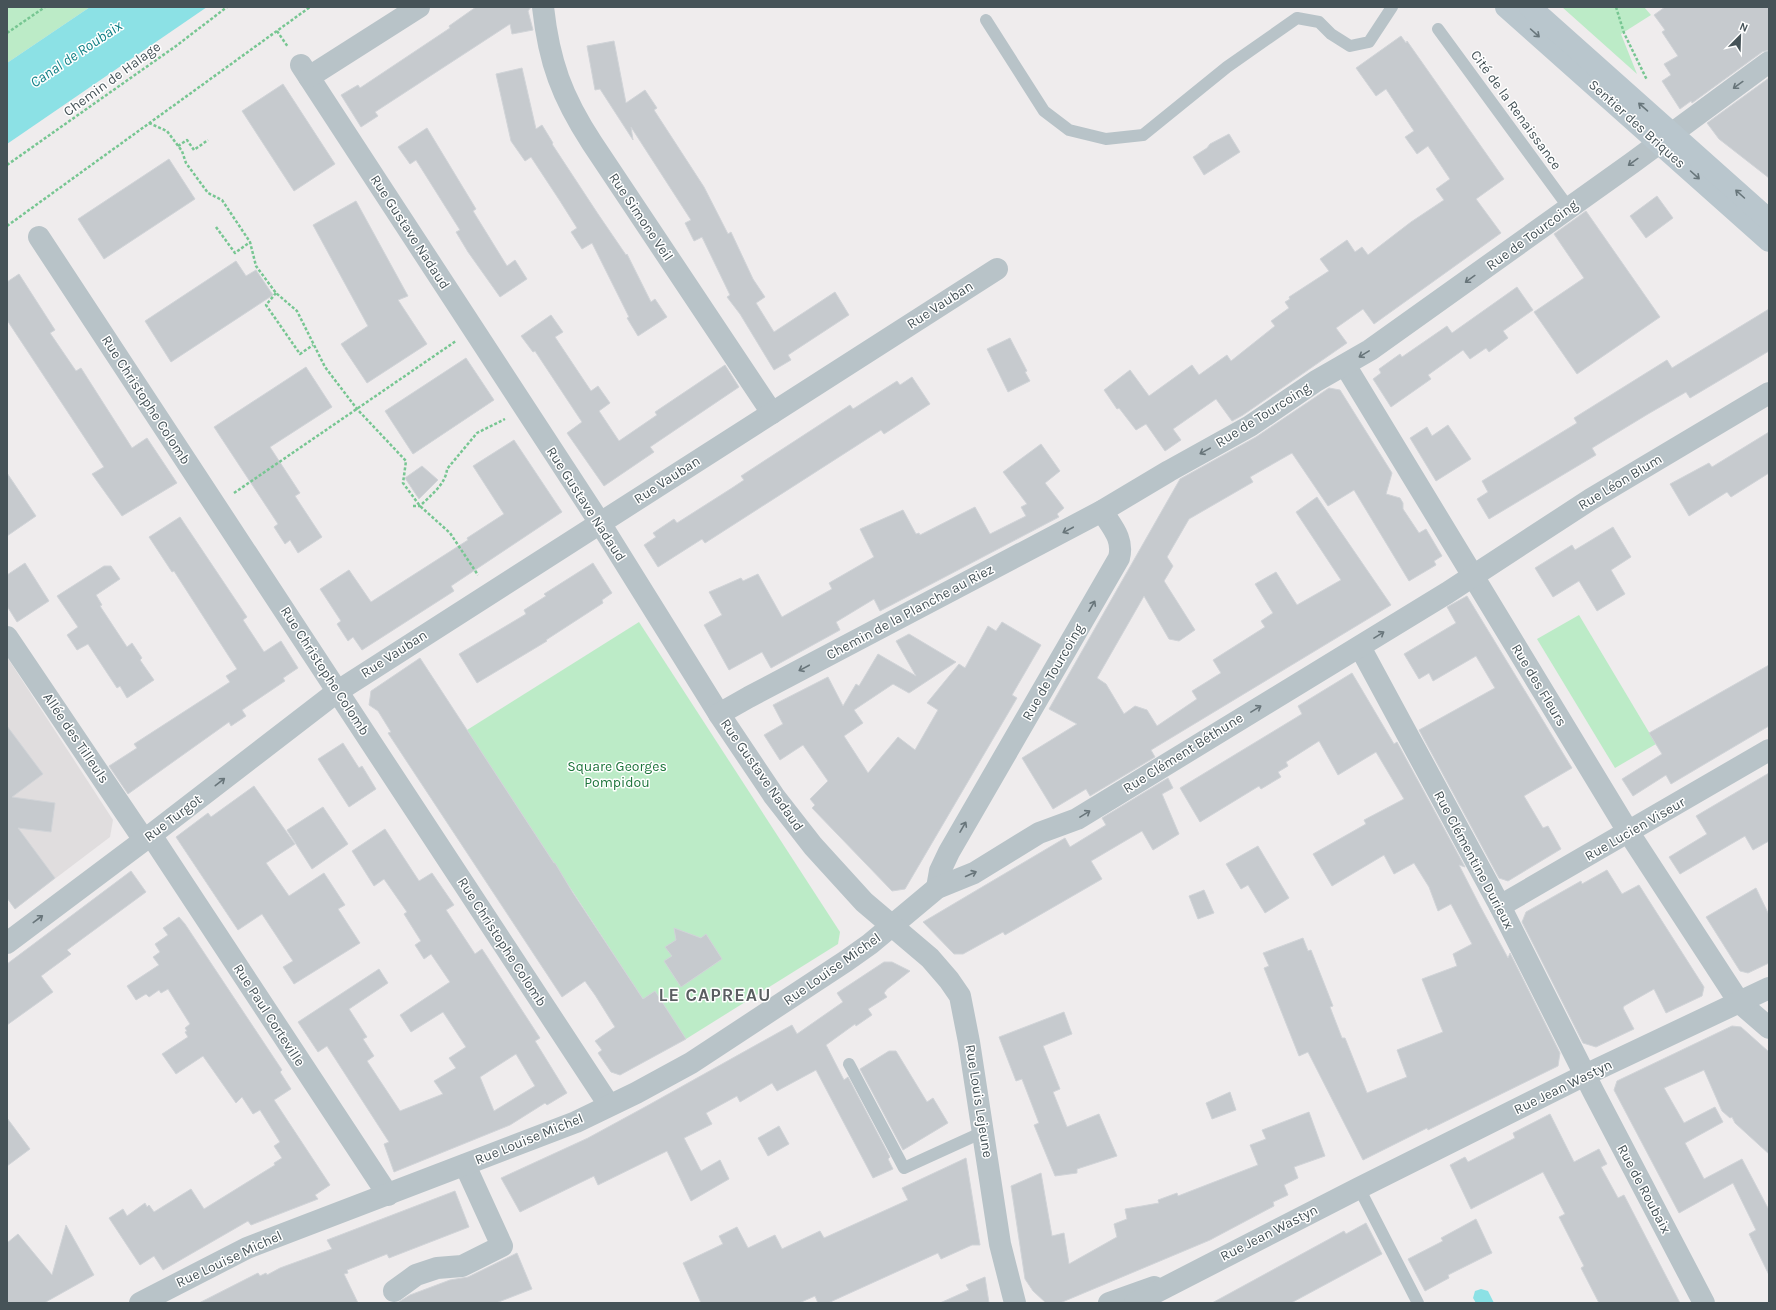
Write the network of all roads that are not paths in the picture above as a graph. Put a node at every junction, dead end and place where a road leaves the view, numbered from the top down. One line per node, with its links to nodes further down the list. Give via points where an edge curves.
1 (419, 7): 19 (street, Rue Gustave Nadaud, via 305,71)
2 (543, 7): 17 (street, Rue Simone Veil, via 552,63 572,111)
3 (1392, 7): 6 (lane, via 1369,42 1350,46 1331,34 1319,22 1297,18 1227,67 1143,135 1106,139 1069,130 1044,111)
4 (1506, 7): 9 (main road, Sentier des Briques, one-way to 9)
5 (1530, 7): 9 (main road, Sentier des Briques, one-way to 5)
6 (986, 20)
7 (1438, 29): 10 (lane, Cité de la Renaissance)
8 (1769, 62): 9 (street, Rue de Tourcoing, one-way to 9)
9 (1666, 138): 10 (street, Rue de Tourcoing, one-way to 10); 11 (main road, Sentier des Briques, one-way to 9); 13 (main road, Sentier des Briques, one-way to 13)
10 (1569, 208): 15 (street, Rue de Tourcoing, one-way to 15, via 1370,350)
11 (1769, 220)
12 (39, 237): 23 (street, Rue Christophe Colomb)
13 (1769, 241)
14 (997, 269): 17 (street, Rue Vauban)
15 (1345, 365): 18 (street, Rue de Tourcoing, one-way to 18, via 1316,381 1250,426); 20 (street, Rue des Fleurs)
16 (1769, 393): 20 (street, Rue Léon Blum)
17 (772, 413): 19 (street, Rue Vauban)
18 (1102, 511): 24 (street, Chemin de la Planche au Riez, one-way to 24); 28 (street, Rue de Tourcoing, one-way to 18, via 940,871 949,852 1119,558 1122,548 1119,538)
19 (600, 523): 23 (street, Rue Vauban); 24 (street, Rue Gustave Nadaud)
20 (1473, 574): 22 (street, Rue Clément Béthune, one-way to 20); 26 (street, Rue des Fleurs)
21 (7, 637): 27 (street, Allée des Tilleuls)
22 (1360, 646): 28 (street, Rue Clément Béthune, one-way to 22, via 978,870 1039,833 1077,819); 29 (street, Rue Clémentine Durieux)
23 (338, 691): 27 (street, Rue Turgot, one-way to 23); 37 (street, Rue Christophe Colomb)
24 (719, 714): 30 (street, Rue Gustave Nadaud, via 774,796 808,840 853,890)
25 (1769, 750): 26 (street, Rue Lucien Viseur)
26 (1629, 833): 29 (street, Rue Lucien Viseur); 33 (street, Rue des Fleurs)
27 (148, 837): 31 (street, Rue Turgot, one-way to 27); 41 (street, Rue Paul Corteville)
28 (937, 888): 30 (street, Rue Clément Béthune)
29 (1500, 906): 36 (street, Rue Clémentine Durieux)
30 (892, 926): 37 (street, Rue Louise Michel, via 856,954 692,1063); 38 (street, Rue Louis Lejeune, via 930,958 960,996)
31 (7, 943)
32 (1769, 988): 33 (street, Rue Jean Wastyn)
33 (1739, 1002): 34 (street, Rue des Fleurs); 36 (street, Rue Jean Wastyn)
34 (1769, 1028)
35 (849, 1064): 38 (lane, via 904,1168)
36 (1585, 1075): 40 (street, Rue Jean Wastyn); 49 (street, Rue de Roubaix)
37 (609, 1106): 39 (street, Rue Louise Michel, via 576,1122)
38 (983, 1132): 44 (street, Rue Louis Lejeune, via 1000,1244)
39 (465, 1165): 41 (street, Rue Louise Michel); 43 (street, via 502,1246 462,1266 437,1268 416,1276)
40 (1358, 1188): 42 (street, Rue Jean Wastyn); 48 (lane)
41 (388, 1195): 45 (street, Rue Louise Michel, via 247,1248)
42 (1180, 1279): 46 (street, Rue Jean Wastyn); 47 (street, Rue Jean Wastyn)
43 (394, 1291)
44 (1015, 1298)
45 (140, 1303)
46 (1110, 1303)
47 (1135, 1303)
48 (1418, 1303)
49 (1704, 1303)

